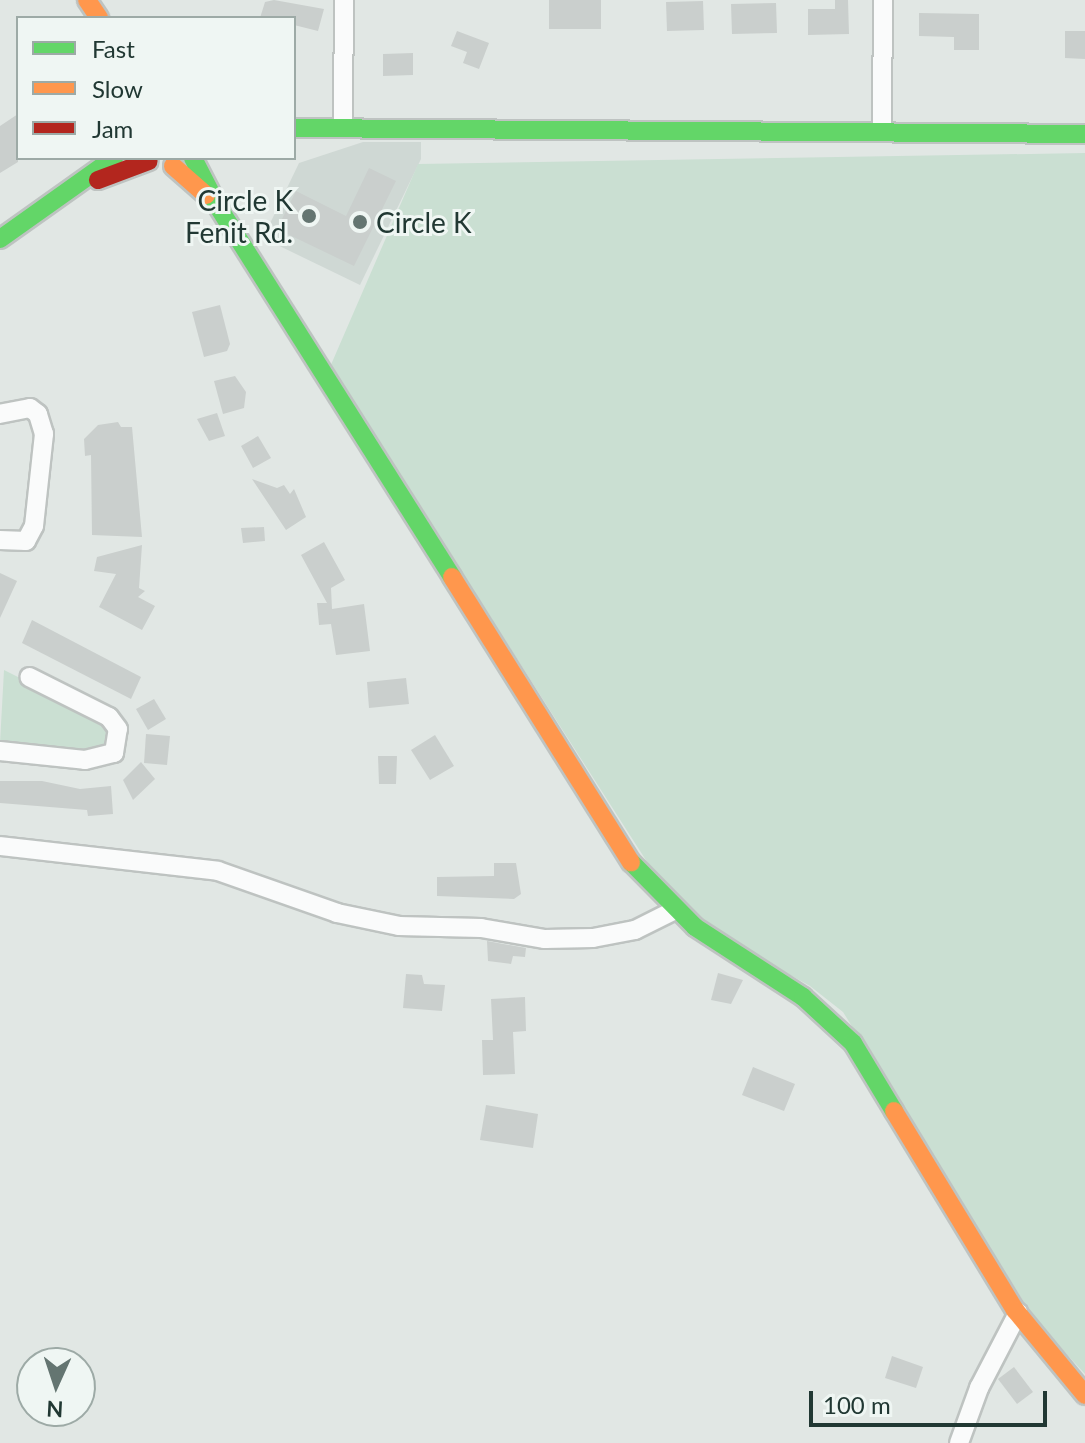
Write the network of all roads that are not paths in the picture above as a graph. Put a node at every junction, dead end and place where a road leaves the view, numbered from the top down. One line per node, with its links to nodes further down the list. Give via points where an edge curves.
1 (344, 0): 4 (street)
2 (883, 0): 5 (street)
3 (296, 128): 4 (main road)
4 (343, 128): 5 (main road)
5 (882, 132): 6 (main road)
6 (1085, 134)
7 (111, 160): 10 (main road)
8 (146, 160): 10 (main road)
9 (185, 161): 17 (main road, via 610,832)
10 (76, 188): 11 (main road)
11 (0, 239)
12 (0, 415): 13 (street, via 30,408 38,414 44,434 34,526 26,541)
13 (0, 540)
14 (29, 677): 15 (street, via 109,717 118,729 114,753 85,760)
15 (0, 751)
16 (0, 846): 17 (street, via 218,871 337,913 399,926 593,938 635,930)
17 (675, 910): 18 (main road, via 803,997 853,1043)
18 (1018, 1313): 19 (main road); 20 (street, via 979,1388)
19 (1085, 1395)
20 (959, 1443)

